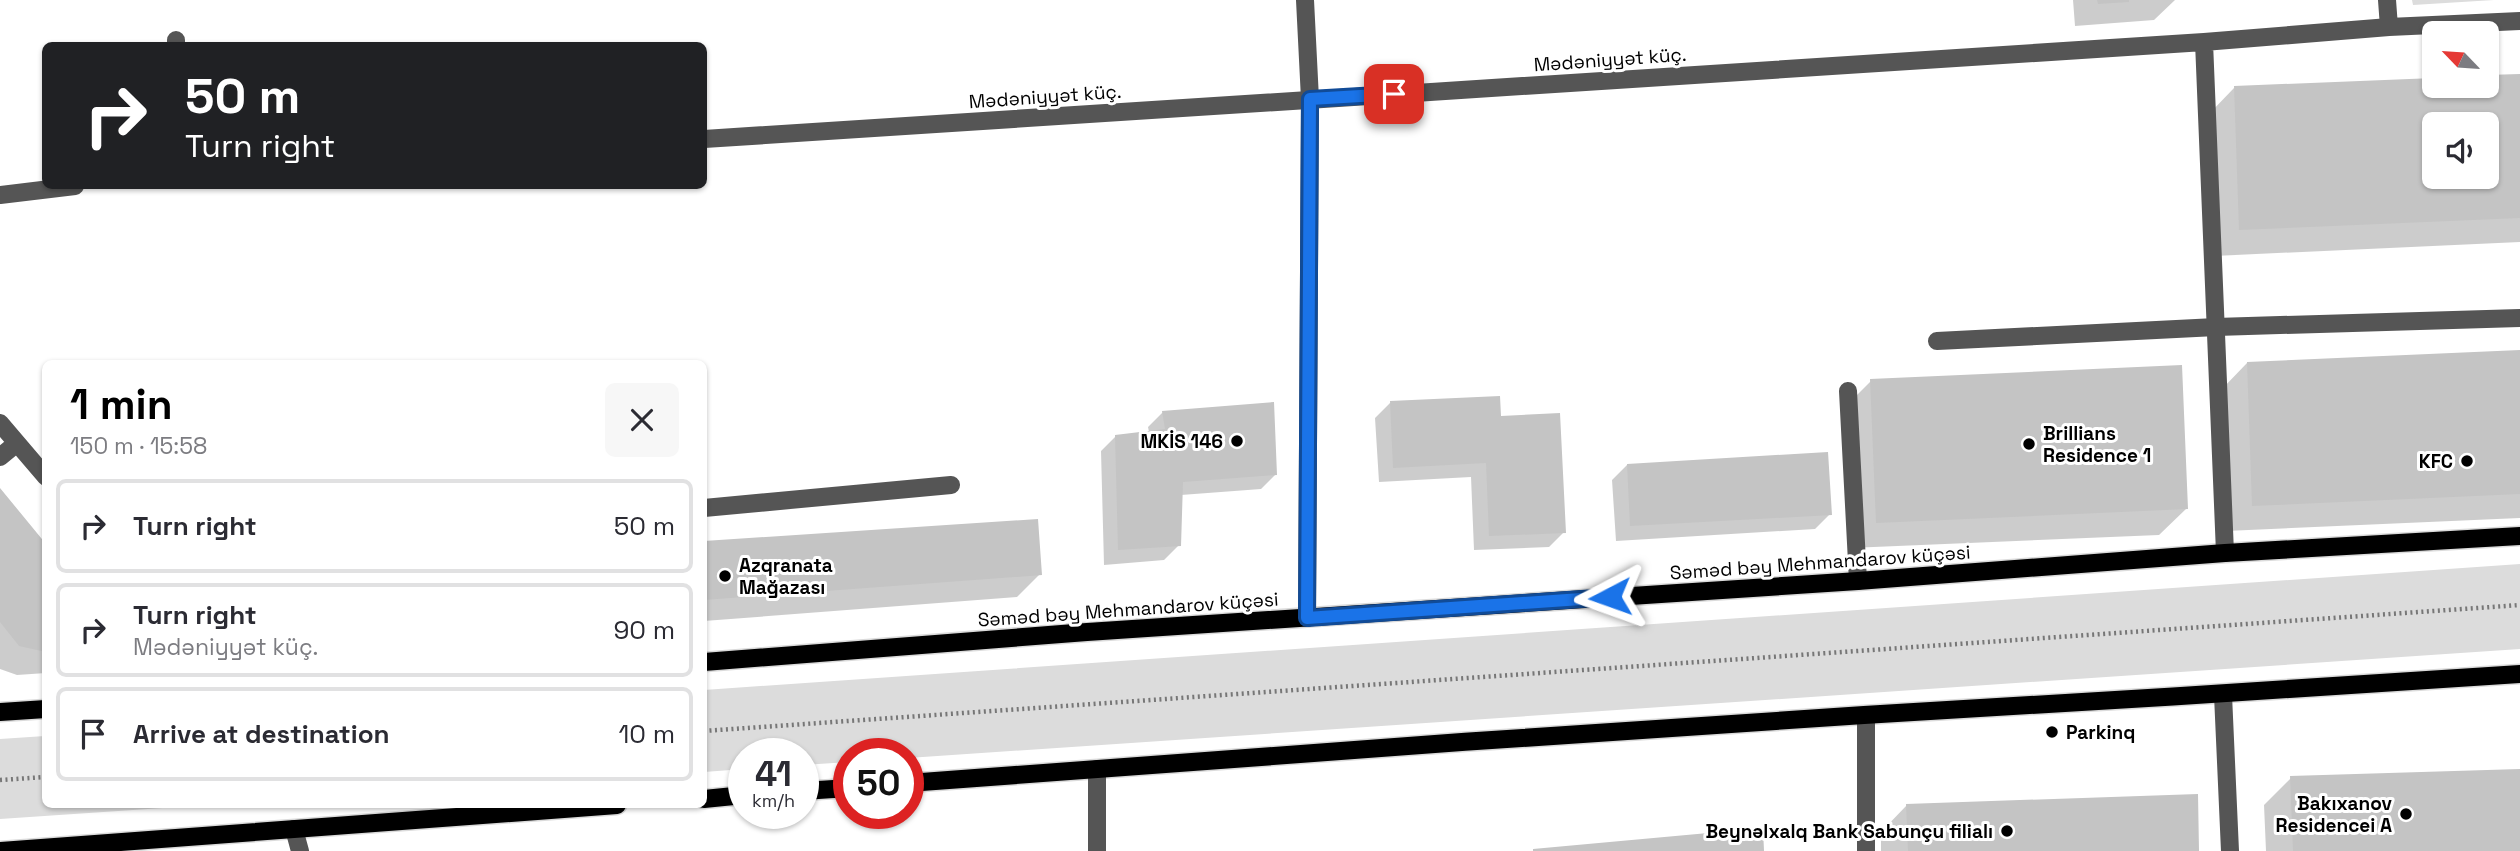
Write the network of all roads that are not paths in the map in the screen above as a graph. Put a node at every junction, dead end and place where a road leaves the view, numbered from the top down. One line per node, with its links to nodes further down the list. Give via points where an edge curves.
1 (1305, 0): 6 (street)
2 (2387, 0): 4 (street)
3 (2520, 22): 4 (street, Mədəniyyət küç.)
4 (2389, 27): 5 (street, Mədəniyyət küç.)
5 (2204, 42): 6 (street, Mədəniyyət küç.); 11 (street)
6 (1310, 99): 7 (street, Mədəniyyət küç.); 23 (street)
7 (707, 139)
8 (50, 189): 9 (street)
9 (0, 195)
10 (2520, 318): 11 (street)
11 (2216, 327): 12 (street); 21 (street)
12 (1937, 341)
13 (1848, 391): 22 (street)
14 (0, 423): 15 (street)
15 (17, 443): 16 (street); 17 (street)
16 (0, 457)
17 (42, 472)
18 (951, 485): 19 (street)
19 (707, 508)
20 (2520, 536): 21 (main road, Səməd bəy Mehmandarov küçəsi)
21 (2225, 552): 22 (main road, Səməd bəy Mehmandarov küçəsi)
22 (1858, 581): 23 (main road, Səməd bəy Mehmandarov küçəsi)
23 (1307, 618): 24 (main road, Səməd bəy Mehmandarov küçəsi)
24 (707, 662)
25 (2520, 674): 26 (main road)
26 (2223, 695): 29 (main road); 41 (street)
27 (42, 709): 28 (main road)
28 (0, 712)
29 (1866, 715): 30 (main road); 40 (street)
30 (1097, 769): 31 (main road); 39 (street)
31 (924, 782)
32 (728, 797): 33 (main road)
33 (707, 799)
34 (576, 808): 35 (main road)
35 (293, 829): 36 (main road); 38 (street)
36 (123, 847): 37 (main road)
37 (0, 851)
38 (300, 851)
39 (1097, 851)
40 (1866, 851)
41 (2230, 851)

